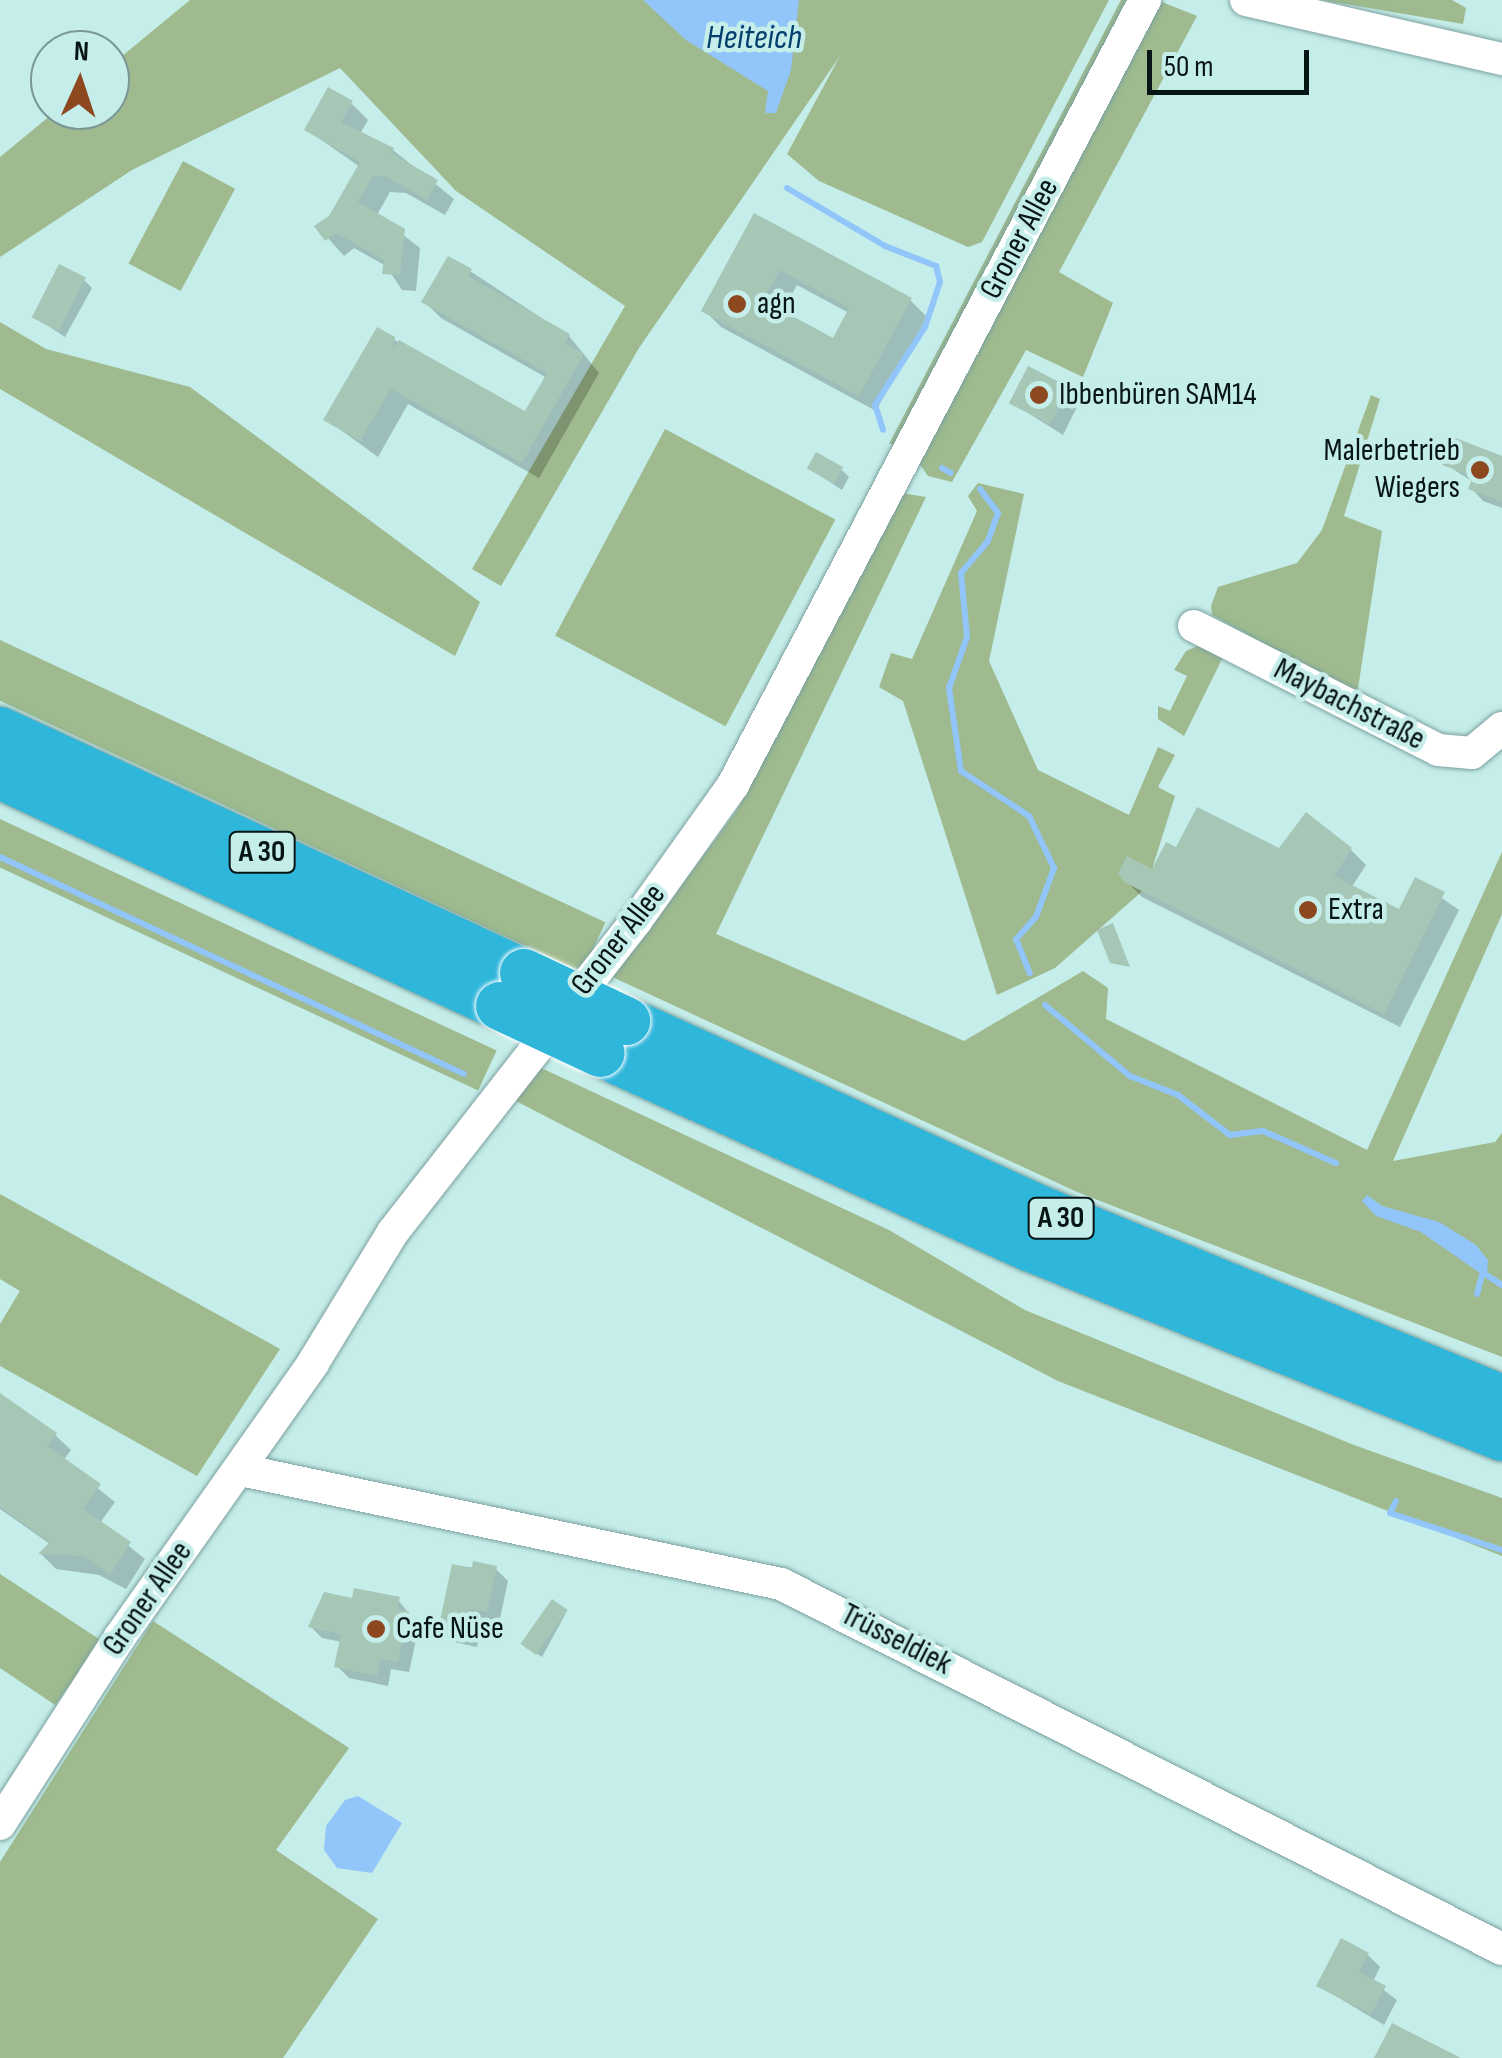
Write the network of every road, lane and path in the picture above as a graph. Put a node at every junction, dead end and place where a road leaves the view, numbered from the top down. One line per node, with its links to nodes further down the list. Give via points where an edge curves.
1 (1145, 0): 12 (street, Groner Allee, via 732,785 636,921 392,1232)
2 (1246, 0): 3 (street)
3 (1502, 59)
4 (1194, 626): 5 (street, Maybachstraße, via 1438,750 1472,753)
5 (1502, 728)
6 (0, 731): 8 (highway, A 30)
7 (0, 775): 8 (highway, A 30)
8 (512, 990): 9 (highway, A 30, bridge)
9 (614, 1037): 10 (highway, A 30); 11 (highway, A 30, via 1029,1248)
10 (1502, 1398)
11 (1502, 1437)
12 (241, 1470): 13 (street, Groner Allee, via 120,1637); 14 (street, Trüsseldiek, via 781,1584)
13 (0, 1824)
14 (1502, 1949)

